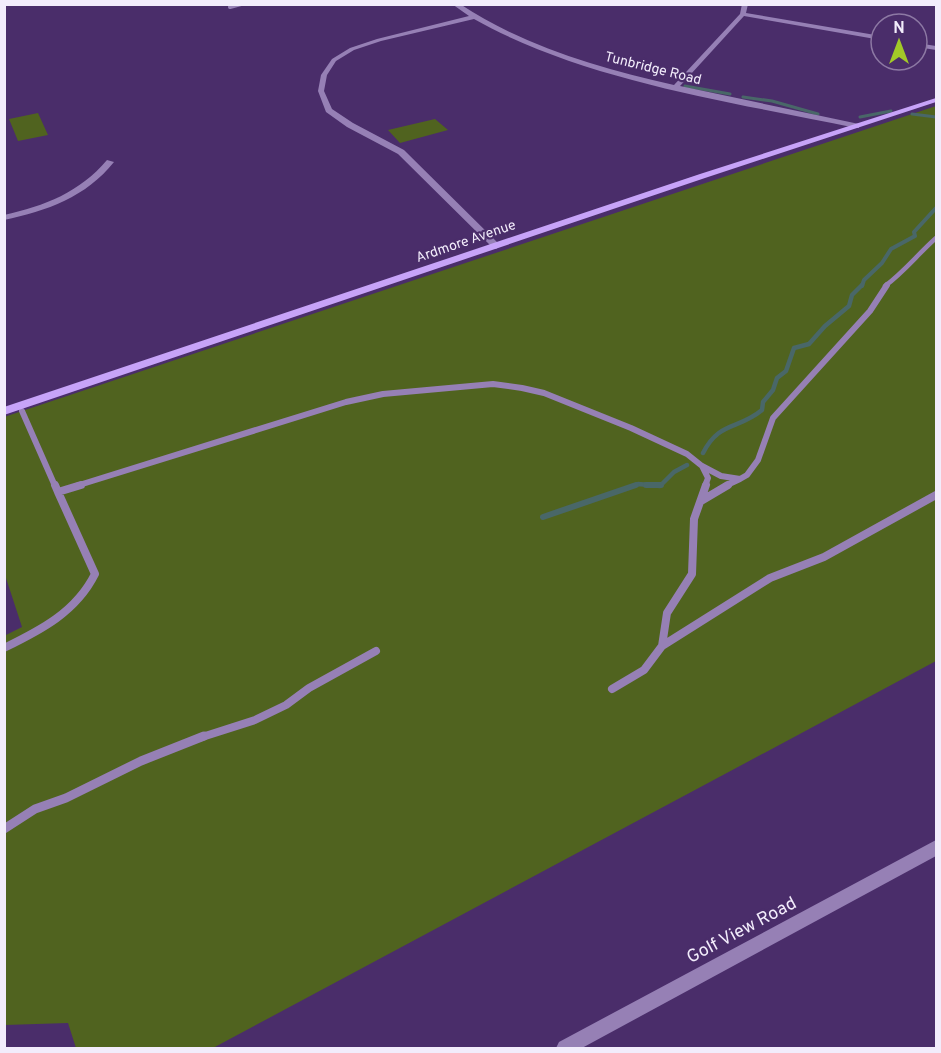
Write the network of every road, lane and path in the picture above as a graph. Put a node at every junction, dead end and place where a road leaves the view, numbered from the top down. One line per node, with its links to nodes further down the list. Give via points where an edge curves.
1 (241, 4): 4 (lane)
2 (455, 4): 6 (street, Tunbridge Road)
3 (745, 4): 5 (street)
4 (230, 6)
5 (743, 14): 7 (street); 8 (street)
6 (472, 17): 8 (street, Tunbridge Road, via 590,66); 14 (street, via 352,49 334,60 324,75 321,91 329,110 401,152)
7 (869, 36)
8 (675, 88): 10 (street, Tunbridge Road)
9 (936, 100): 10 (street, Ardmore Avenue)
10 (856, 126): 14 (street, Ardmore Avenue)
11 (110, 162): 12 (street, via 100,176 61,201 37,212)
12 (4, 218)
13 (936, 238): 18 (lane, via 885,286 870,311 773,418 758,460)
14 (496, 246): 15 (street, Ardmore Avenue)
15 (4, 411)
16 (22, 411): 19 (lane)
17 (702, 466): 18 (lane, via 721,476); 19 (lane, via 668,444 544,393 493,384 382,394 346,402); 21 (lane, via 708,478)
18 (740, 479): 21 (lane)
19 (58, 492): 23 (lane, via 94,574 89,589 44,628)
20 (936, 495): 22 (lane, via 824,557 770,578)
21 (700, 502): 22 (lane, via 694,519 692,574 667,613)
22 (662, 646): 25 (lane, via 644,670)
23 (4, 648)
24 (376, 651): 26 (lane, via 255,720 141,761 35,809)
25 (612, 689)
26 (4, 829)
27 (936, 848): 28 (street, Golf View Road)
28 (565, 1048)

